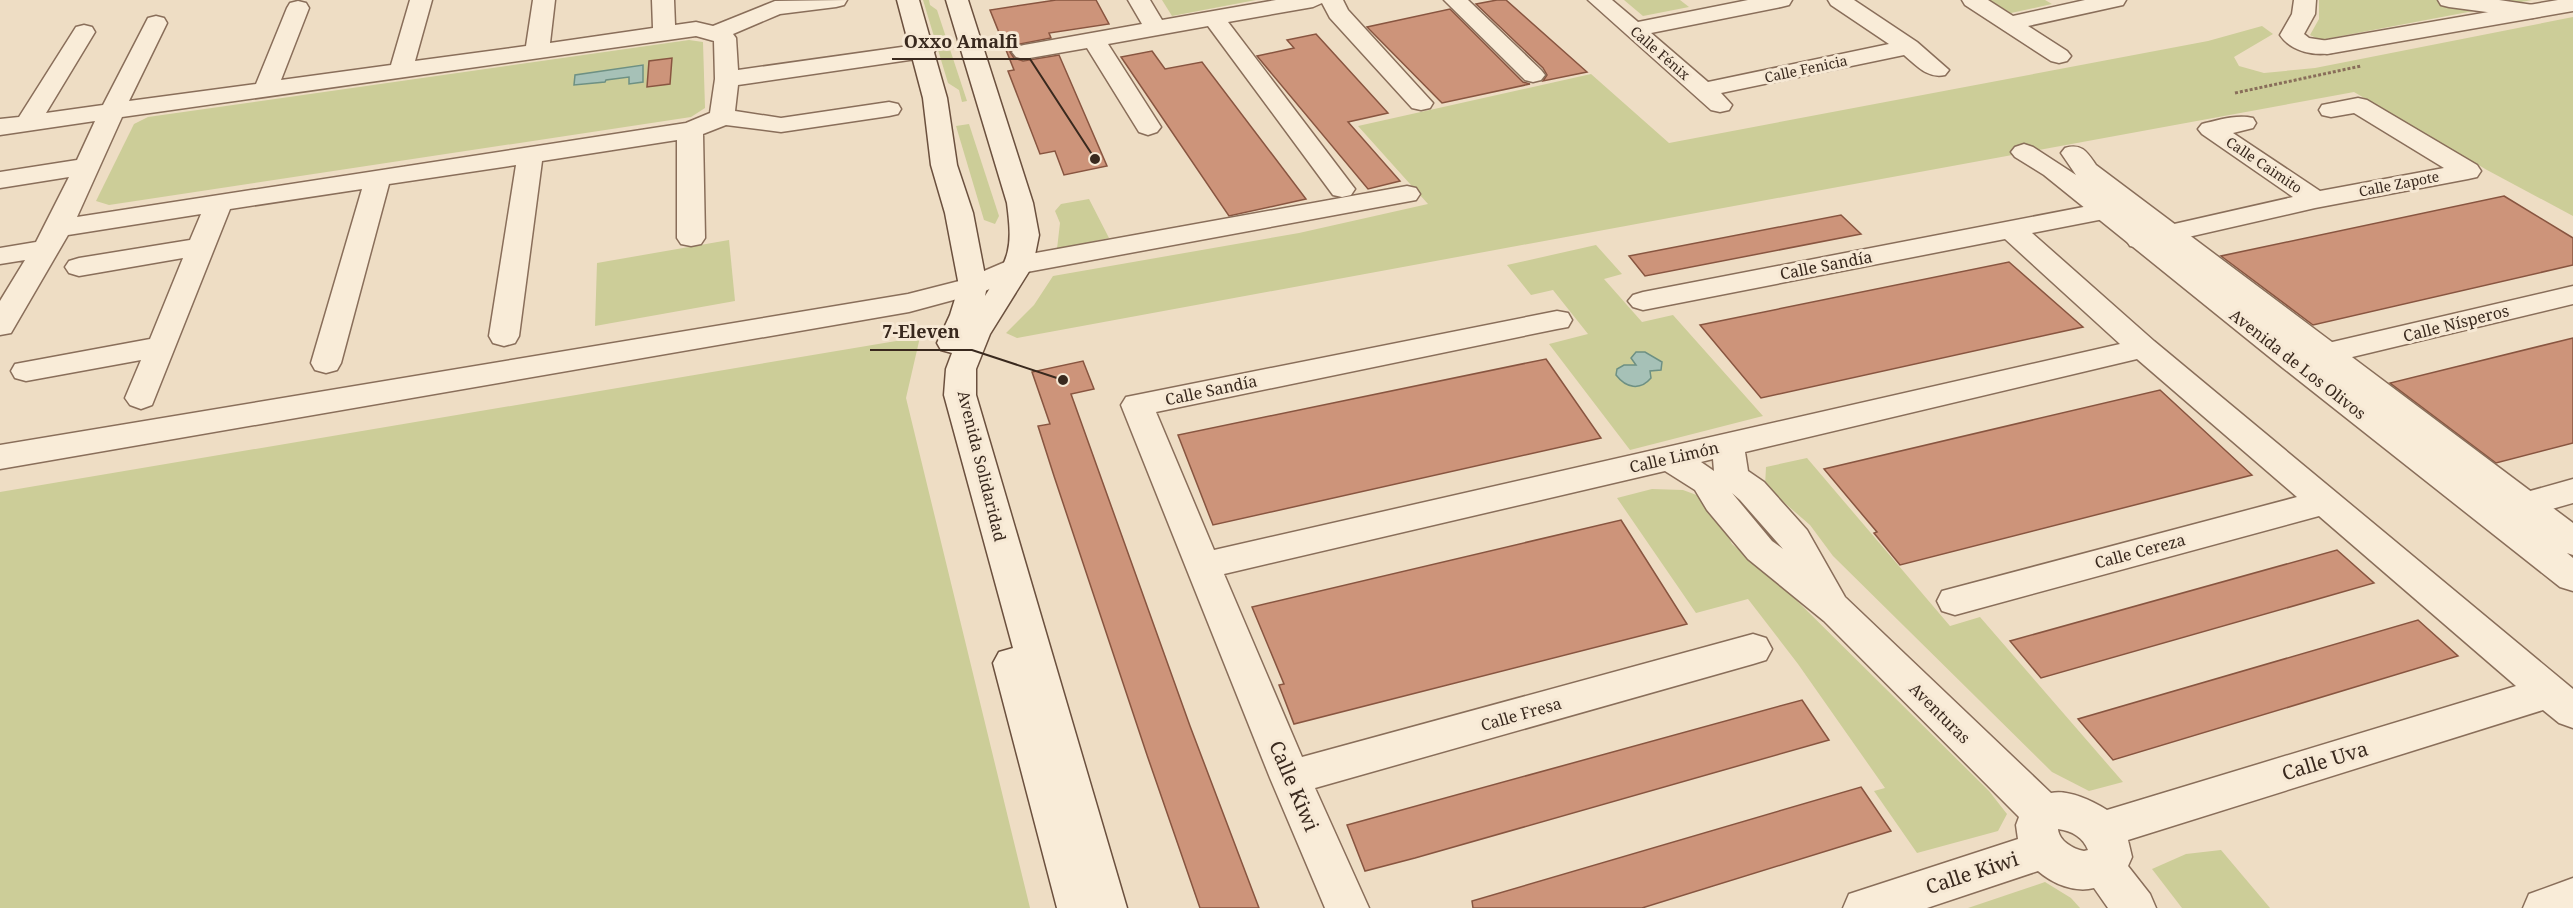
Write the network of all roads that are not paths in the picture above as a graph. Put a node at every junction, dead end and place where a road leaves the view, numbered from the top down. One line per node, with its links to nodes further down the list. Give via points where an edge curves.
1 (421, 0): 36 (street)
2 (544, 0): 33 (street)
3 (663, 0): 28 (street)
4 (836, 0): 18 (street)
5 (909, 0): 31 (street, Avenida Solidaridad)
6 (957, 0): 70 (street, Avenida Solidaridad, via 1020,203 1025,235)
7 (1140, 0): 25 (street)
8 (1313, 0): 22 (street)
9 (1332, 0): 42 (street, via 1338,13)
10 (1455, 0): 39 (street)
11 (1599, 0): 26 (street, Calle Fénix)
12 (1781, 0): 26 (street)
13 (1839, 0): 32 (street)
14 (1972, 0): 24 (street)
15 (2115, 0): 24 (street)
16 (2305, 0): 21 (street, via 2300,25 2291,35 2303,44 2327,47)
17 (2449, 0): 21 (street)
18 (775, 4): 29 (street)
19 (2573, 4): 21 (street)
20 (298, 8): 40 (street)
21 (2532, 11)
22 (1214, 19): 25 (street); 59 (street)
23 (156, 23): 46 (street)
24 (2012, 23): 35 (street)
25 (1156, 29): 30 (street)
26 (1634, 30): 41 (street, Calle Fénix)
27 (84, 32): 49 (street)
28 (664, 33): 29 (street, via 696,28); 33 (street)
29 (715, 33): 38 (street, via 725,38)
30 (1094, 40): 34 (street); 51 (street)
31 (920, 44): 38 (street); 72 (street, Avenida Solidaridad)
32 (1908, 48): 37 (street); 41 (street, Calle Fenicia)
33 (537, 51): 36 (street)
34 (1024, 52)
35 (2059, 56)
36 (401, 70): 40 (street)
37 (1937, 70)
38 (726, 71): 47 (street)
39 (1533, 75)
40 (266, 89): 46 (street)
41 (1703, 90): 43 (street, Calle Fénix)
42 (1421, 103)
43 (1721, 106)
44 (889, 109): 47 (street, via 837,129)
45 (2331, 110): 61 (street, Calle Zapote, via 2358,105 2468,171)
46 (112, 111): 49 (street); 56 (street)
47 (722, 117): 52 (street)
48 (2244, 123): 61 (street, Calle Caimito, via 2211,129)
49 (27, 124): 50 (street)
50 (0, 127)
51 (1148, 127)
52 (690, 129): 55 (street); 67 (street)
53 (2024, 152): 63 (street, Avenida de Los Olivos, via 2053,169)
54 (2074, 153): 65 (street, Avenida de Los Olivos, via 2087,171)
55 (530, 154): 57 (street); 77 (street)
56 (86, 166): 58 (street); 66 (street)
57 (378, 178): 62 (street); 82 (street)
58 (0, 180)
59 (1342, 189)
60 (1407, 194): 70 (street)
61 (2315, 200): 65 (street, Calle Zapote)
62 (219, 203): 66 (street); 68 (street)
63 (2097, 212): 64 (street, Calle Sandía); 65 (street, Avenida de Los Olivos)
64 (2009, 228): 74 (street, Calle Sandía); 79 (street)
65 (2163, 235): 80 (street, Avenida de Los Olivos); 81 (street, Avenida de Los Olivos)
66 (51, 238): 69 (street); 76 (street)
67 (691, 238)
68 (201, 247): 71 (street); 78 (street)
69 (0, 256)
70 (1019, 265): 72 (street); 104 (street, Avenida Solidaridad, via 975,334 961,369 960,395)
71 (80, 267)
72 (974, 286): 85 (street, via 909,303); 103 (street, Avenida Solidaridad, via 947,353 940,398)
73 (2573, 295): 80 (street, Calle Nísperos)
74 (1644, 301)
75 (1557, 320): 93 (street, Calle Sandía, via 1137,405)
76 (0, 326)
77 (504, 336)
78 (162, 346): 83 (street); 84 (street)
79 (2143, 348): 87 (street, Calle Limón); 89 (street, Calle Uva)
80 (2332, 353): 81 (street, Calle Nísperos); 90 (street, Avenida de Los Olivos)
81 (2294, 362): 91 (street, Avenida de Los Olivos)
82 (326, 363)
83 (26, 370)
84 (141, 398)
85 (0, 457)
86 (1670, 458): 87 (street, Aventuras); 93 (street, Calle Limón)
87 (1722, 468): 100 (street, Aventuras, via 1719,501 1760,550 1837,611)
88 (2573, 491): 90 (street)
89 (2325, 502): 95 (street, Calle Cereza); 98 (street, Calle Uva)
90 (2532, 502): 91 (street); 92 (street, Avenida de Los Olivos)
91 (2492, 514): 94 (street, Avenida de Los Olivos)
92 (2573, 542)
93 (1203, 566): 97 (street, Calle Sandía)
94 (2573, 577)
95 (1955, 601)
96 (1753, 649): 99 (street, Calle Fresa)
97 (1242, 662): 99 (street, Calle Kiwi)
98 (2561, 702): 101 (street, Calle Uva)
99 (1290, 778): 105 (street, Calle Kiwi)
100 (2044, 832): 101 (street, Aventuras, via 2058,862 2075,870 2091,872); 106 (street, Calle Kiwi)
101 (2103, 849): 107 (street)
102 (2573, 898): 108 (street)
103 (1078, 908)
104 (1105, 908)
105 (1347, 908)
106 (1865, 908)
107 (2134, 908)
108 (2546, 908)

